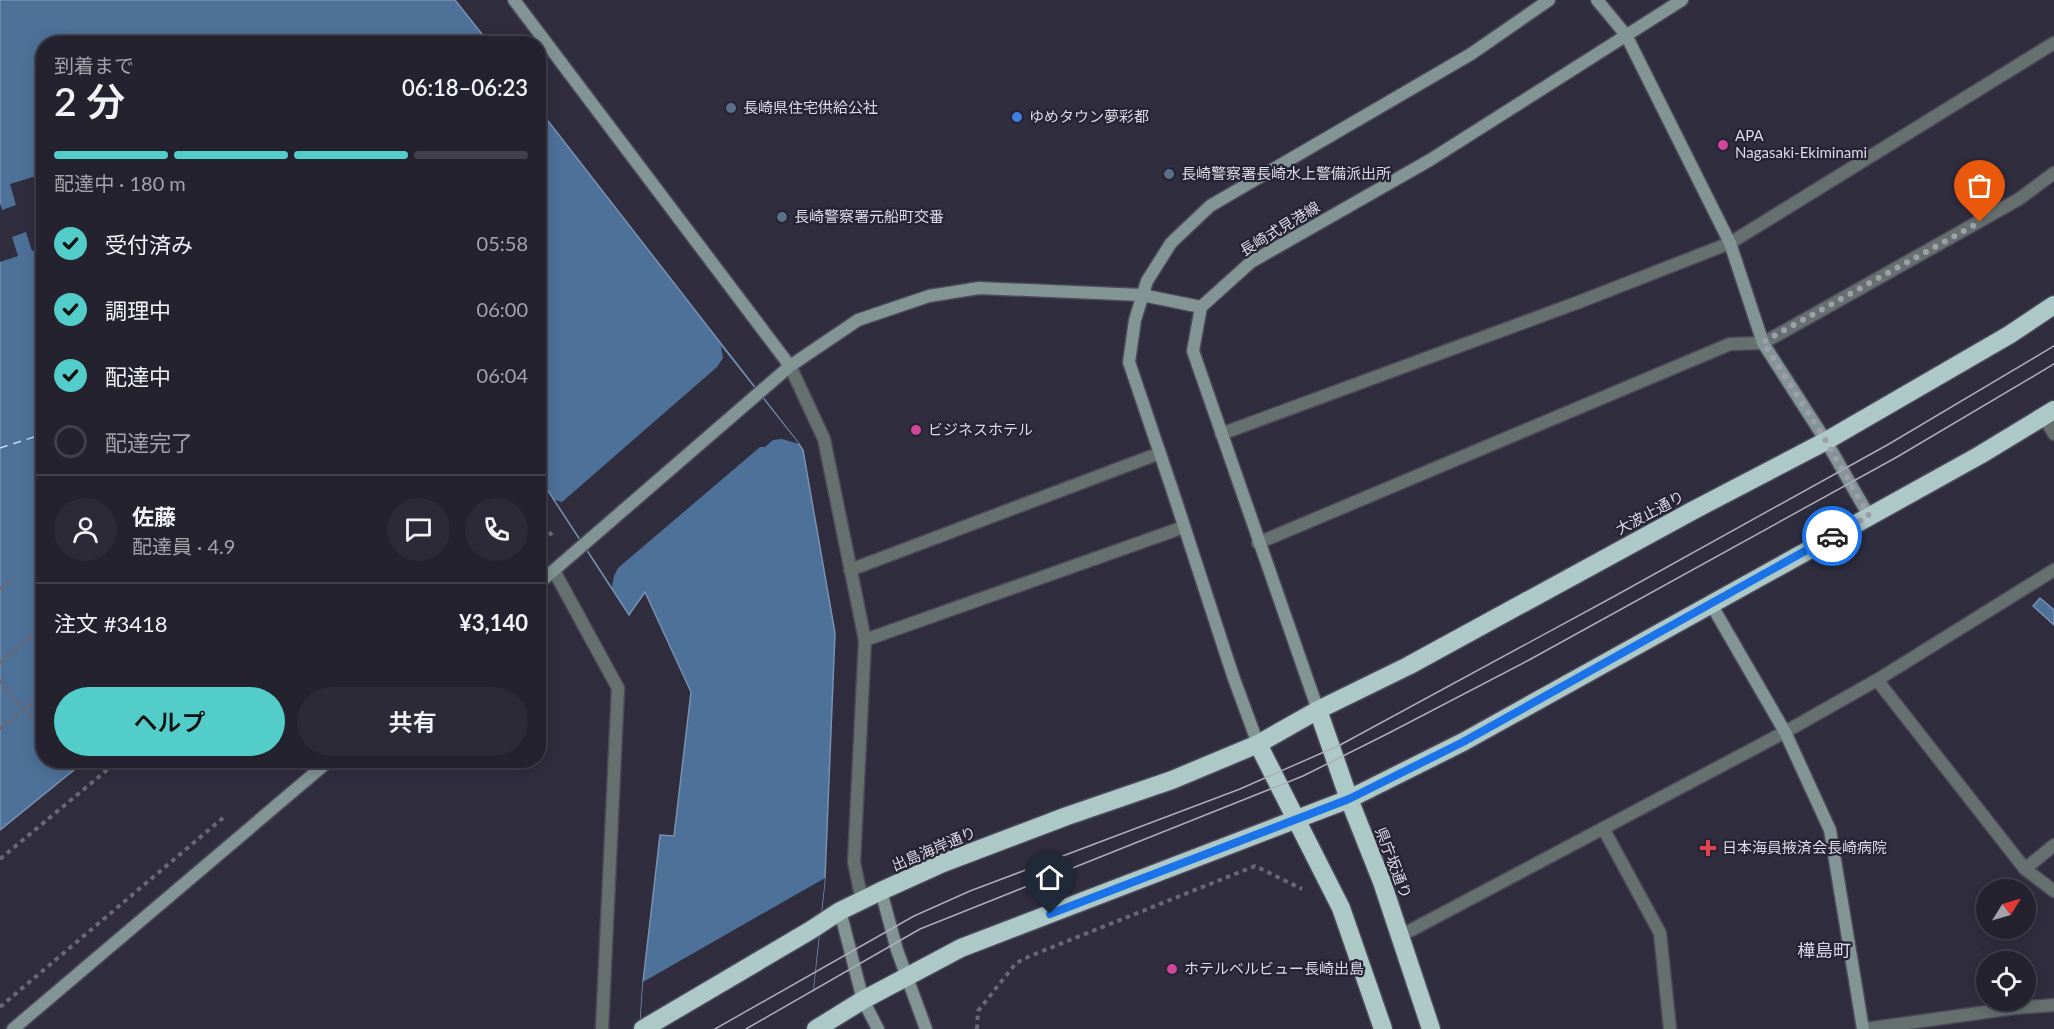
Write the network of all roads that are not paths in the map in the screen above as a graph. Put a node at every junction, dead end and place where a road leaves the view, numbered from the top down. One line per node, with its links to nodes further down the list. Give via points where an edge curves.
1 (514, 0): 6 (street)
2 (1550, 0): 11 (street, via 1471,54 1210,206 1171,243)
3 (1597, 0): 5 (street)
4 (1682, 0): 5 (street, 長崎式見港線)
5 (1626, 35): 10 (street); 13 (street, 長崎式見港線, via 1441,154 1251,262)
6 (541, 36)
7 (546, 42): 15 (street)
8 (2054, 43): 10 (street)
9 (2054, 173): 14 (street, via 2019,200)
10 (1730, 243): 14 (street); 17 (street)
11 (1142, 295): 13 (street); 15 (street, via 979,288 929,296 858,320); 20 (street, via 1129,362)
12 (2054, 305): 19 (highway, 大波止通り)
13 (1201, 307): 17 (street, via 1192,351)
14 (1763, 342): 19 (street); 23 (street, via 1730,344)
15 (790, 366): 24 (street, via 824,439); 26 (street)
16 (2049, 414): 18 (street); 21 (highway)
17 (1221, 434): 23 (street)
18 (2054, 434)
19 (1826, 441): 21 (street); 31 (highway, 大波止通り, via 1408,666)
20 (1160, 453): 22 (street); 24 (street)
21 (1869, 516): 28 (highway)
22 (1184, 527): 29 (street); 33 (street)
23 (1258, 543): 31 (street)
24 (850, 570): 29 (street)
25 (2054, 570): 30 (street)
26 (554, 571): 27 (street); 49 (street, via 618,688)
27 (546, 578)
28 (1711, 604): 32 (street); 35 (highway, via 1463,742)
29 (864, 640): 42 (street, via 854,862)
30 (1877, 680): 32 (street); 39 (street)
31 (1318, 710): 33 (highway, 大波止通り); 35 (highway, 県庁坂通り)
32 (1785, 732): 37 (street); 57 (street, via 1830,830)
33 (1258, 744): 36 (highway); 40 (highway, 出島海岸通り, via 1172,780 943,863)
34 (321, 768): 48 (street)
35 (1349, 799): 36 (highway); 44 (highway, 県庁坂通り)
36 (1295, 820): 45 (highway, via 961,948); 54 (highway, via 1341,908)
37 (1603, 828): 44 (street); 56 (street, via 1659,933)
38 (2054, 845): 39 (street)
39 (2025, 869): 41 (street)
40 (881, 891): 42 (highway, 出島海岸通り); 45 (street)
41 (2054, 891)
42 (862, 901): 43 (highway, 出島海岸通り)
43 (840, 911): 46 (street); 50 (highway, 出島海岸通り)
44 (1400, 936): 55 (highway, 県庁坂通り)
45 (906, 978): 46 (highway); 53 (street)
46 (863, 1000): 51 (highway); 52 (street)
47 (2054, 1005): 57 (street)
48 (14, 1029)
49 (602, 1029)
50 (644, 1029)
51 (816, 1029)
52 (878, 1029)
53 (926, 1029)
54 (1383, 1029)
55 (1431, 1029)
56 (1670, 1029)
57 (1864, 1029)

